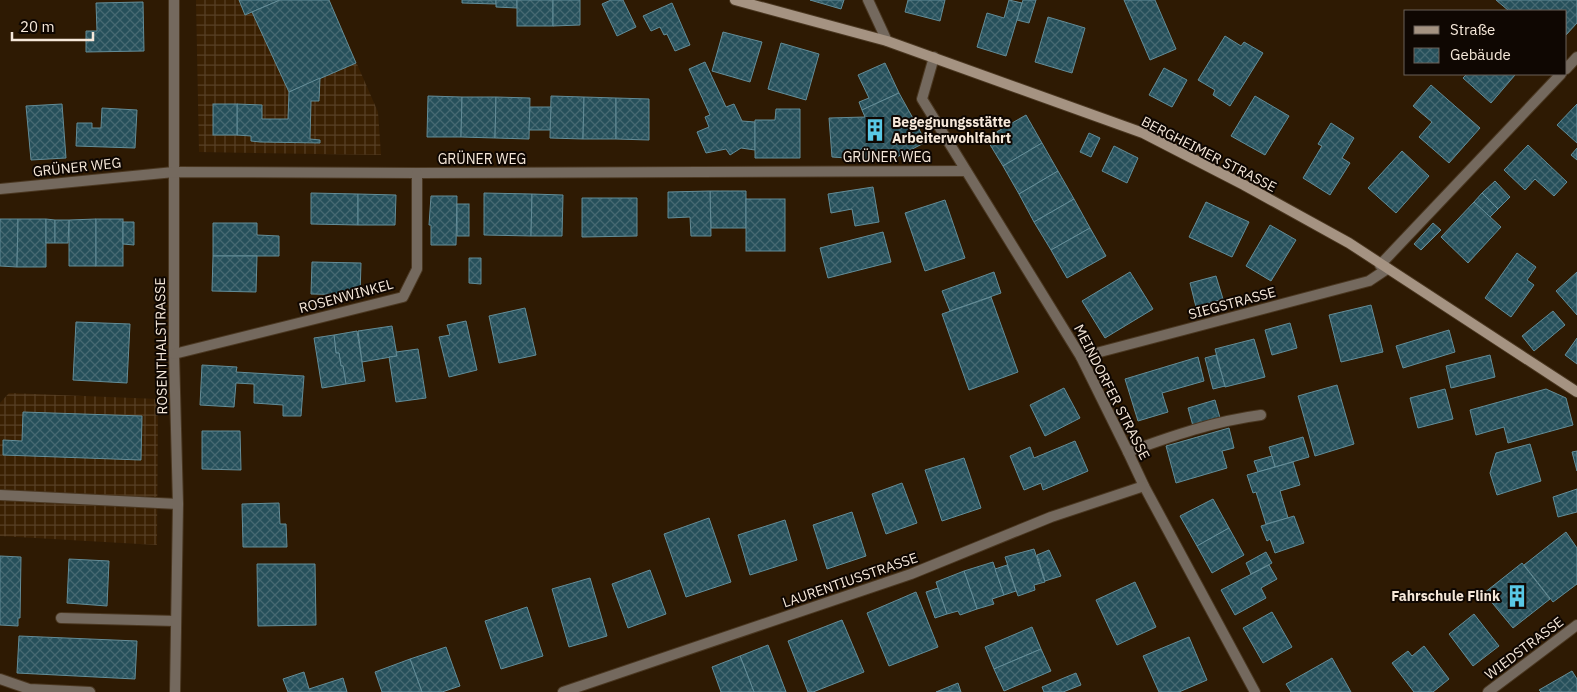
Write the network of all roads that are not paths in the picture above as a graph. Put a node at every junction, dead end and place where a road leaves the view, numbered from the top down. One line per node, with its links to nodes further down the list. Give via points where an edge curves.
1 (174, 0): 10 (street, ROSENTHALSTRASSE)
2 (735, 0): 4 (street, BERGHEIMER STRASSE)
3 (868, 0): 4 (street)
4 (887, 40): 6 (street, BERGHEIMER STRASSE)
5 (1577, 57): 7 (street)
6 (934, 58): 9 (street, MEINDORFER STRASSE, via 922,98); 13 (street, BERGHEIMER STRASSE, via 1143,133 1348,243)
7 (1567, 68)
8 (1560, 75): 13 (street, SIEGSTRASSE)
9 (966, 171): 11 (street, GRÜNER WEG); 15 (street, MEINDORFER STRASSE)
10 (174, 172): 11 (street, GRÜNER WEG); 12 (street, GRÜNER WEG); 14 (street, ROSENTHALSTRASSE)
11 (417, 173): 14 (street, ROSENWINKEL, via 417,269 403,297)
12 (0, 189)
13 (1383, 267): 15 (street, SIEGSTRASSE, via 1369,281); 16 (street, BERGHEIMER STRASSE)
14 (174, 354): 21 (street, ROSENTHALSTRASSE)
15 (1081, 357): 18 (street, MEINDORFER STRASSE)
16 (1577, 392)
17 (1261, 415): 18 (street, via 1193,429)
18 (1128, 452): 19 (street, MEINDORFER STRASSE)
19 (1144, 486): 28 (street, LAURENTIUSSTRASSE, via 1051,517 912,574); 29 (street, MEINDORFER STRASSE)
20 (0, 495): 21 (street)
21 (178, 504): 23 (street, ROSENTHALSTRASSE)
22 (61, 618): 23 (street)
23 (176, 622): 27 (street, ROSENTHALSTRASSE)
24 (1577, 625): 30 (street, WIEDSTRASSE)
25 (0, 679): 26 (street, via 30,688)
26 (90, 692)
27 (175, 692)
28 (563, 692)
29 (1255, 692)
30 (1488, 692)

